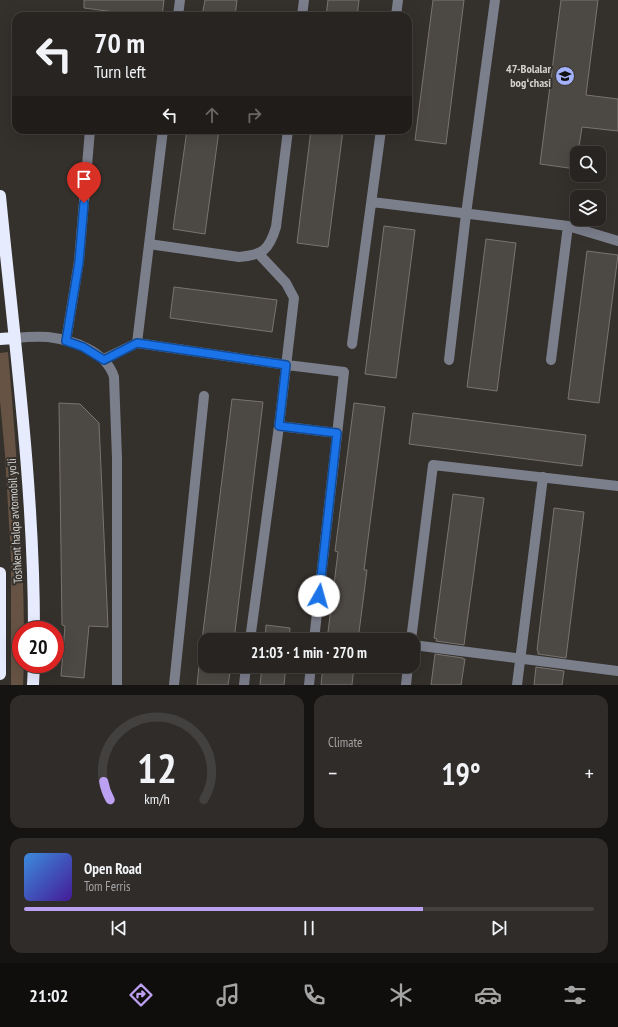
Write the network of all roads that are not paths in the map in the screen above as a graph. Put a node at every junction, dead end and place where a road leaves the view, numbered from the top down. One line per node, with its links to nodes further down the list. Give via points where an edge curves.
1 (180, 0): 5 (street)
2 (304, 0): 6 (street)
3 (398, 0): 7 (street)
4 (494, 0): 14 (street)
5 (178, 12)
6 (302, 12)
7 (396, 12)
8 (90, 134): 21 (street, via 79,262)
9 (163, 134): 17 (street)
10 (288, 134): 18 (street, via 276,227 267,248)
11 (380, 134): 13 (street)
12 (0, 196): 20 (highway, Toshkent halqa avtomobil yo'li)
13 (372, 202): 14 (street); 23 (street)
14 (466, 214): 15 (street); 25 (street)
15 (568, 226): 16 (street); 26 (street)
16 (618, 241)
17 (149, 244): 18 (street, via 239,256); 22 (street)
18 (258, 254): 27 (street, via 286,283 294,298)
19 (0, 338): 20 (highway)
20 (14, 338): 21 (street, via 46,337); 34 (highway, Toshkent halqa avtomobil yo'li, via 29,502)
21 (66, 341): 24 (street, via 83,347)
22 (137, 343): 24 (street); 27 (street)
23 (352, 344)
24 (104, 360): 47 (street, via 112,370 115,383)
25 (449, 360)
26 (551, 360)
27 (286, 365): 29 (street); 30 (street, via 344,372)
28 (204, 396): 48 (street)
29 (279, 426): 30 (street); 35 (street)
30 (337, 433): 36 (street)
31 (543, 477): 32 (street); 37 (street, via 433,465); 39 (street)
32 (618, 486)
33 (0, 573): 45 (highway, Toshkent halqa avtomobil yo'li)
34 (34, 621)
35 (251, 633)
36 (315, 633)
37 (412, 633)
38 (420, 646): 39 (street)
39 (520, 658): 40 (street); 52 (street)
40 (618, 671)
41 (34, 673): 46 (highway)
42 (245, 673): 49 (street)
43 (310, 673): 50 (street)
44 (407, 673): 51 (street)
45 (0, 674)
46 (33, 685)
47 (117, 685)
48 (174, 685)
49 (244, 685)
50 (309, 685)
51 (406, 685)
52 (517, 685)

